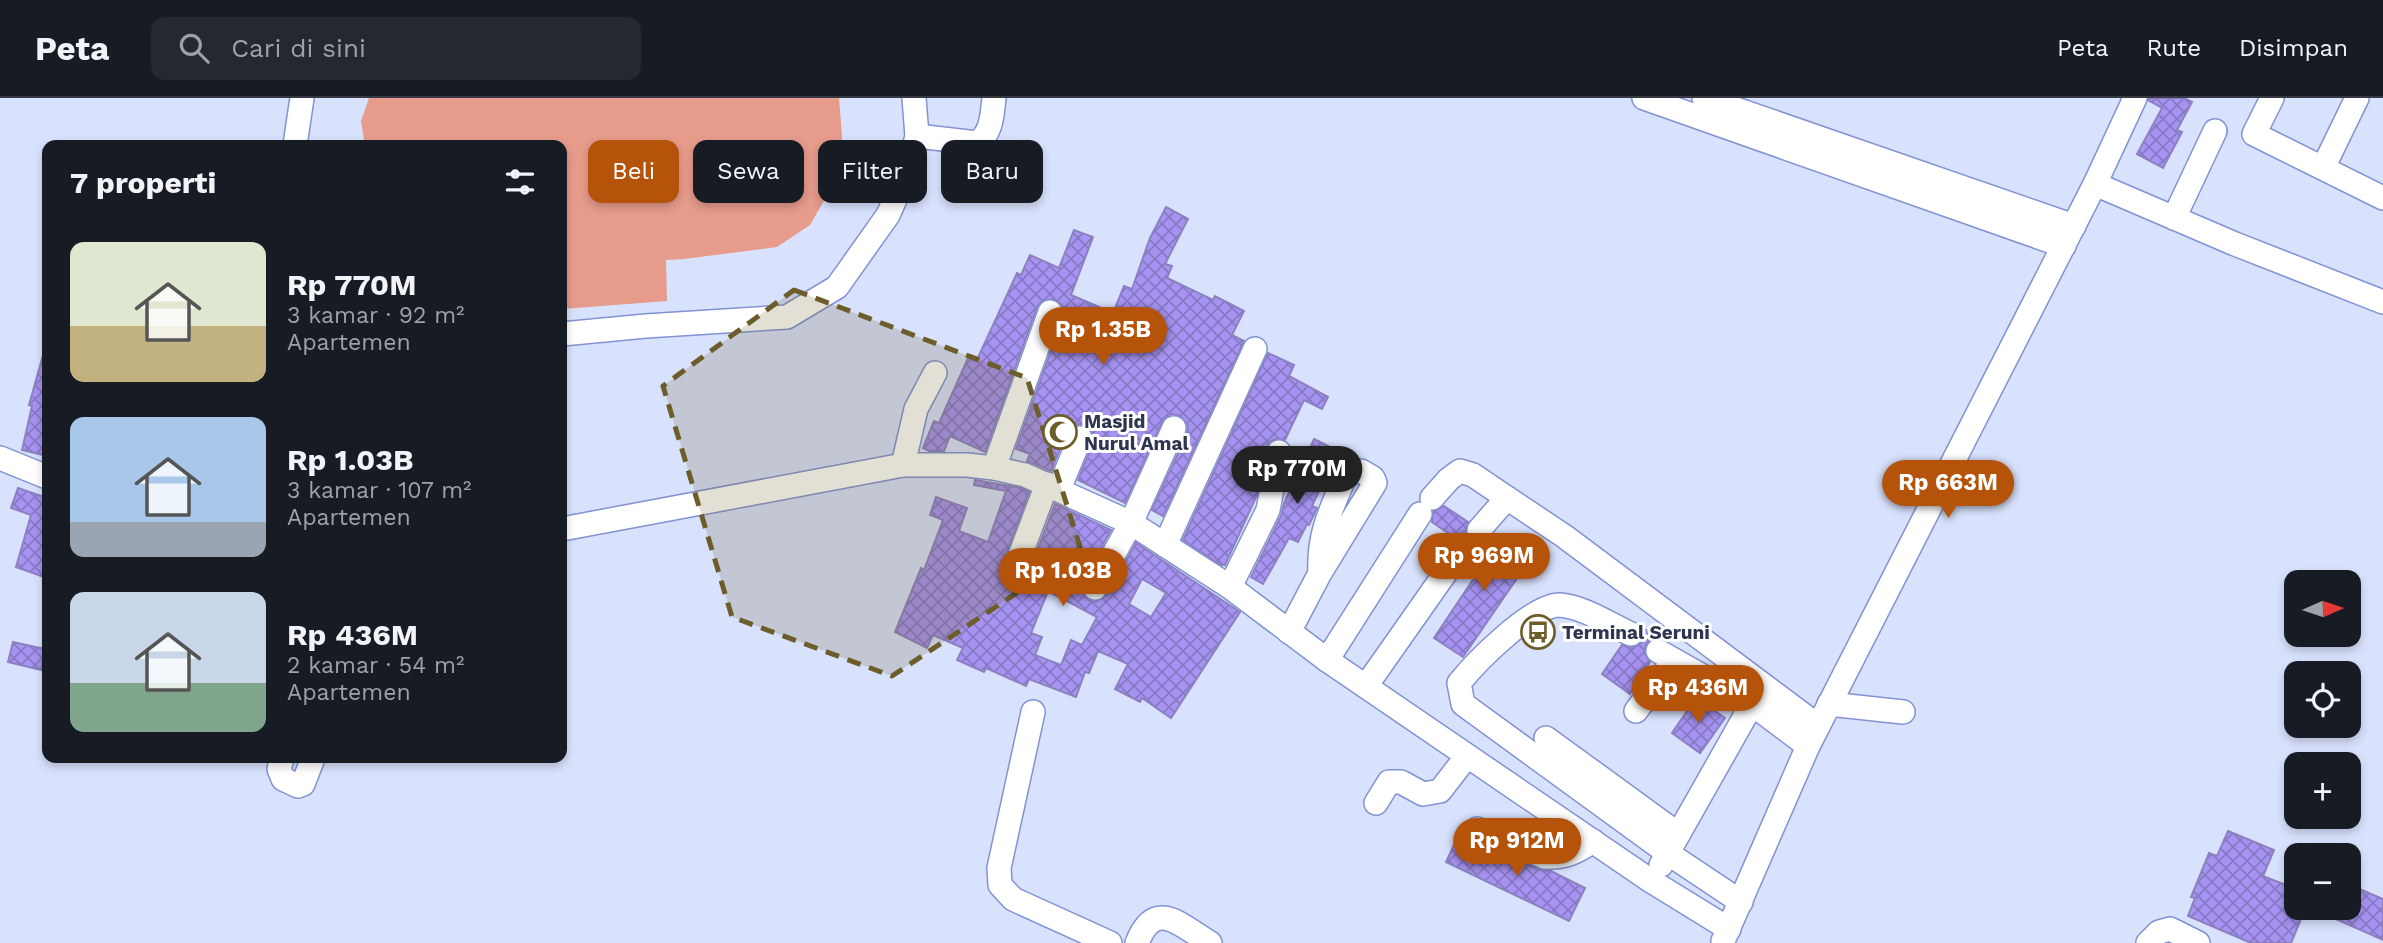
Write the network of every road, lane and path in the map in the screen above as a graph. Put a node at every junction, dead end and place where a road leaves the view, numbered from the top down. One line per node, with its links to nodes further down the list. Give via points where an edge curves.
1 (302, 98): 11 (street)
2 (914, 98): 10 (street)
3 (994, 98): 10 (street, via 990,126 977,143)
4 (1644, 98): 16 (street)
5 (1704, 98): 16 (street)
6 (2136, 98): 13 (street)
7 (2272, 98): 12 (street, via 2255,134)
8 (2357, 98): 12 (street)
9 (2215, 131): 15 (street)
10 (917, 136): 19 (street, via 888,215 837,287 787,317)
11 (296, 140)
12 (2323, 168): 14 (street)
13 (2095, 184): 15 (street); 16 (street)
14 (2383, 198)
15 (2174, 218): 17 (street)
16 (2069, 236): 43 (street)
17 (2383, 302)
18 (1050, 312): 27 (street)
19 (567, 334)
20 (1255, 349): 33 (street)
21 (935, 373): 26 (street, via 916,409)
22 (1174, 428): 31 (street)
23 (1080, 438): 29 (street)
24 (1279, 452): 36 (street, via 1268,510)
25 (0, 458): 28 (street)
26 (903, 465): 27 (street); 32 (street)
27 (994, 468): 29 (street)
28 (42, 475)
29 (1053, 487): 31 (street); 34 (street)
30 (1507, 498): 40 (street, via 1473,475 1460,471 1449,479 1426,506); 41 (street, via 1472,537); 47 (street, via 1564,536)
31 (1131, 523): 33 (street); 37 (street)
32 (567, 528)
33 (1165, 545): 36 (street)
34 (1018, 561)
35 (1320, 573): 38 (street)
36 (1230, 587): 38 (street)
37 (1095, 588)
38 (1289, 632): 40 (street)
39 (1631, 634): 55 (street, via 1559,605 1536,612 1477,660 1459,683 1463,704)
40 (1327, 660): 41 (street)
41 (1366, 686): 49 (street)
42 (1752, 704): 44 (street, via 1666,656); 47 (street); 55 (street)
43 (1829, 704): 46 (street); 47 (street)
44 (1636, 711)
45 (1033, 712): 59 (street, via 999,868 1000,885 1013,899)
46 (1903, 712)
47 (1813, 736): 57 (street)
48 (1546, 737): 55 (street)
49 (1467, 756): 52 (street, via 1440,792 1423,794 1401,782 1389,782); 54 (street)
50 (281, 763): 51 (street, via 283,779 298,786)
51 (311, 763)
52 (1376, 803)
53 (1477, 829): 54 (street, via 1545,857 1574,854)
54 (1593, 841): 56 (street)
55 (1673, 844): 56 (street); 57 (street)
56 (1651, 881): 58 (street)
57 (1741, 902): 58 (street)
58 (1726, 936)
59 (1110, 943)
60 (1138, 943): 61 (street, via 1143,928 1153,919 1165,917)
61 (1210, 943)
62 (2148, 943): 63 (street, via 2170,929)
63 (2197, 943)

